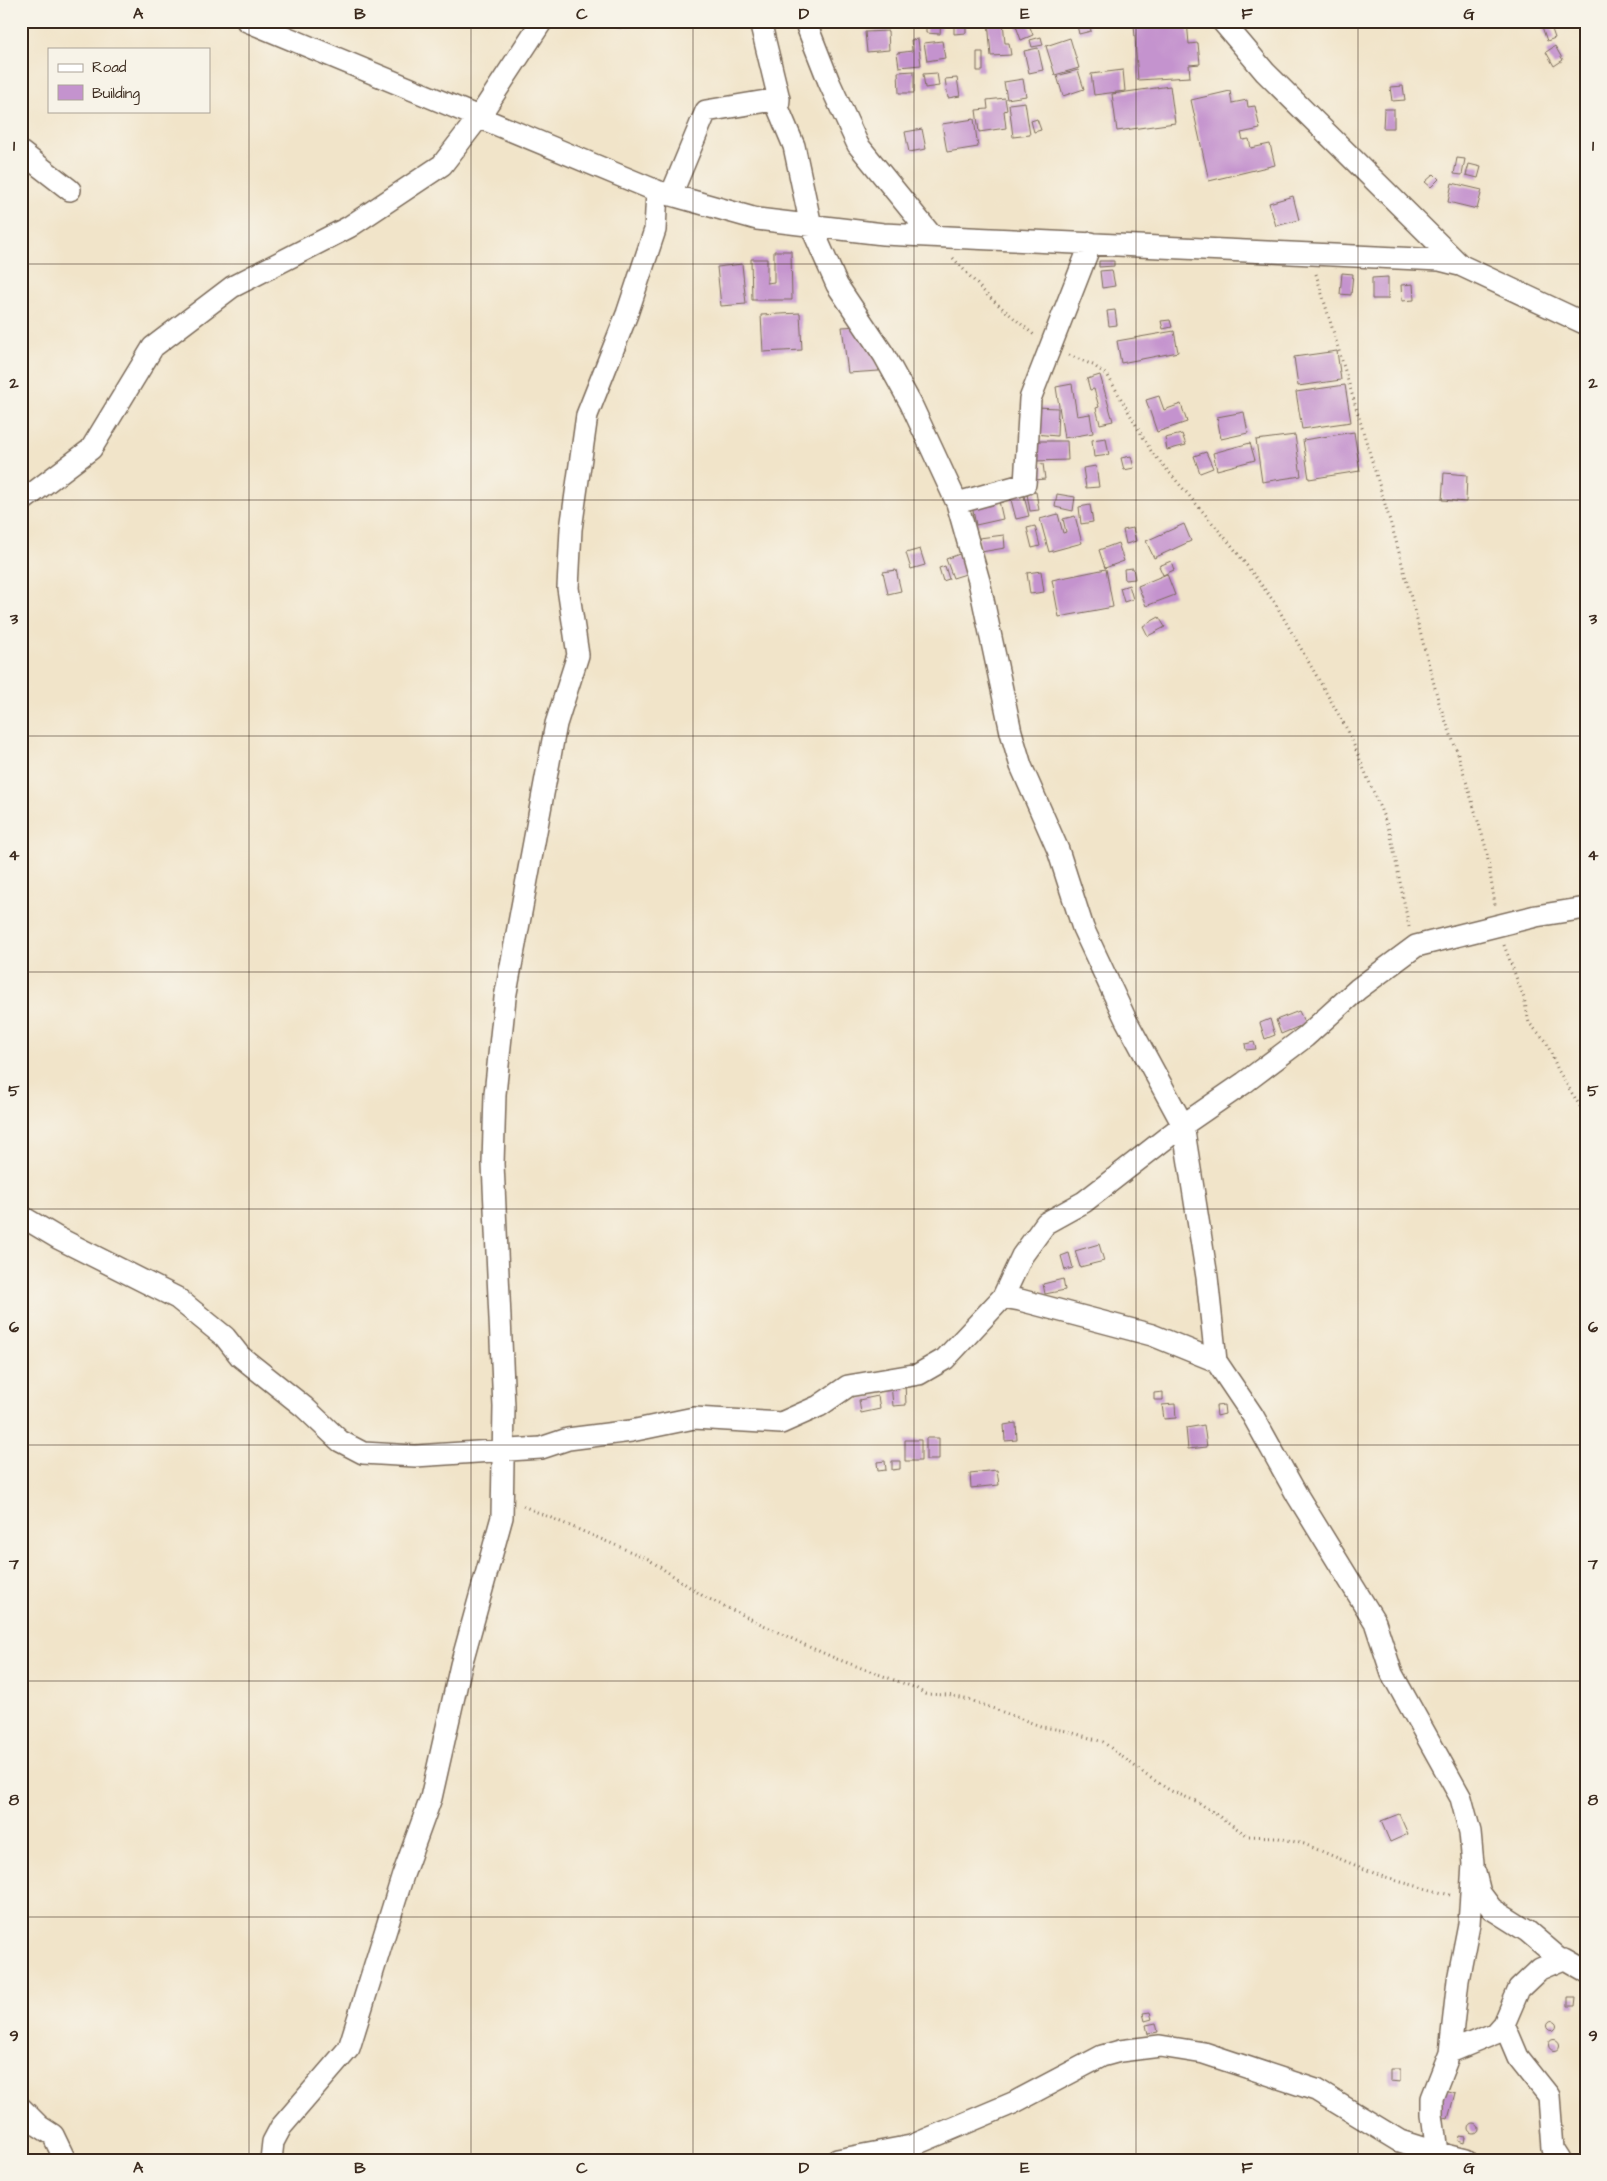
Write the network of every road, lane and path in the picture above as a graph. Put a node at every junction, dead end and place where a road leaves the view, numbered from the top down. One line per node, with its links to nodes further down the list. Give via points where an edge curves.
1 (247, 21): 7 (street)
2 (542, 21): 7 (street)
3 (760, 21): 6 (street)
4 (805, 21): 12 (street, via 858,145)
5 (1222, 21): 15 (street, via 1265,72)
6 (778, 99): 10 (street, via 706,111); 11 (street, via 778,108 794,146)
7 (480, 117): 10 (street); 18 (street, via 442,165 350,227 232,287 153,347 91,449)
8 (21, 152): 9 (street)
9 (70, 190)
10 (664, 192): 11 (street, via 757,219); 28 (street, via 627,314 587,415 571,529 568,588 578,655 556,724 505,998 494,1094 493,1164 504,1406)
11 (811, 226): 12 (street); 19 (street, via 838,285 884,355 911,404)
12 (932, 236): 13 (street); 17 (path, via 988,296)
13 (1091, 243): 14 (street); 17 (street)
14 (1310, 253): 15 (street, via 1440,260); 21 (path, via 1396,541 1439,703 1486,848)
15 (1460, 265): 16 (street)
16 (1586, 324)
17 (1050, 348): 19 (street, via 1030,400 1025,484); 22 (path, via 1093,365 1108,376 1151,451 1232,546 1275,603 1348,732 1390,832 1410,934)
18 (21, 502)
19 (957, 503): 24 (street, via 979,581 997,672 1021,766 1058,850 1083,928 1106,981)
20 (1586, 908): 21 (street, via 1536,916)
21 (1497, 927): 22 (street); 23 (path, via 1524,998 1529,1023 1546,1041 1558,1070)
22 (1416, 946): 24 (street, via 1358,989 1244,1084)
23 (1586, 1116)
24 (1183, 1125): 26 (street, via 1084,1202 1046,1223 1022,1256); 27 (street, via 1207,1277)
25 (21, 1216): 28 (street, via 177,1298 225,1337 240,1356 304,1407 340,1442 363,1453 384,1456)
26 (1003, 1297): 27 (street, via 1152,1335); 28 (street, via 945,1359 919,1374 848,1386 819,1406 781,1422 694,1418 568,1439 541,1448)
27 (1216, 1361): 30 (street, via 1254,1416 1297,1495 1375,1622 1392,1674 1461,1798 1470,1832)
28 (502, 1451): 29 (street)
29 (502, 1498): 31 (path, via 648,1559 703,1596 836,1659 925,1694 973,1700 1043,1727 1103,1742 1146,1775 1171,1791 1198,1802 1248,1836 1275,1837 1304,1844 1386,1878); 39 (street, via 502,1517 461,1665 431,1798 403,1875 349,2048 281,2127)
30 (1473, 1864): 31 (street); 32 (street, via 1480,1893 1492,1909 1527,1931)
31 (1470, 1901): 35 (street)
32 (1561, 1960): 33 (street, via 1565,1959); 34 (street, via 1540,1969 1519,1989)
33 (1586, 1971)
34 (1504, 2024): 35 (street, via 1496,2033); 42 (street, via 1518,2057 1549,2096 1553,2150)
35 (1450, 2052): 37 (street, via 1432,2098)
36 (21, 2108): 38 (street, via 53,2135)
37 (1438, 2157): 40 (street, via 1400,2140 1316,2090 1204,2053 1160,2046 1102,2056 1013,2103 912,2146); 41 (street)
38 (65, 2160)
39 (271, 2160)
40 (836, 2160)
41 (1466, 2160)
42 (1560, 2160)

